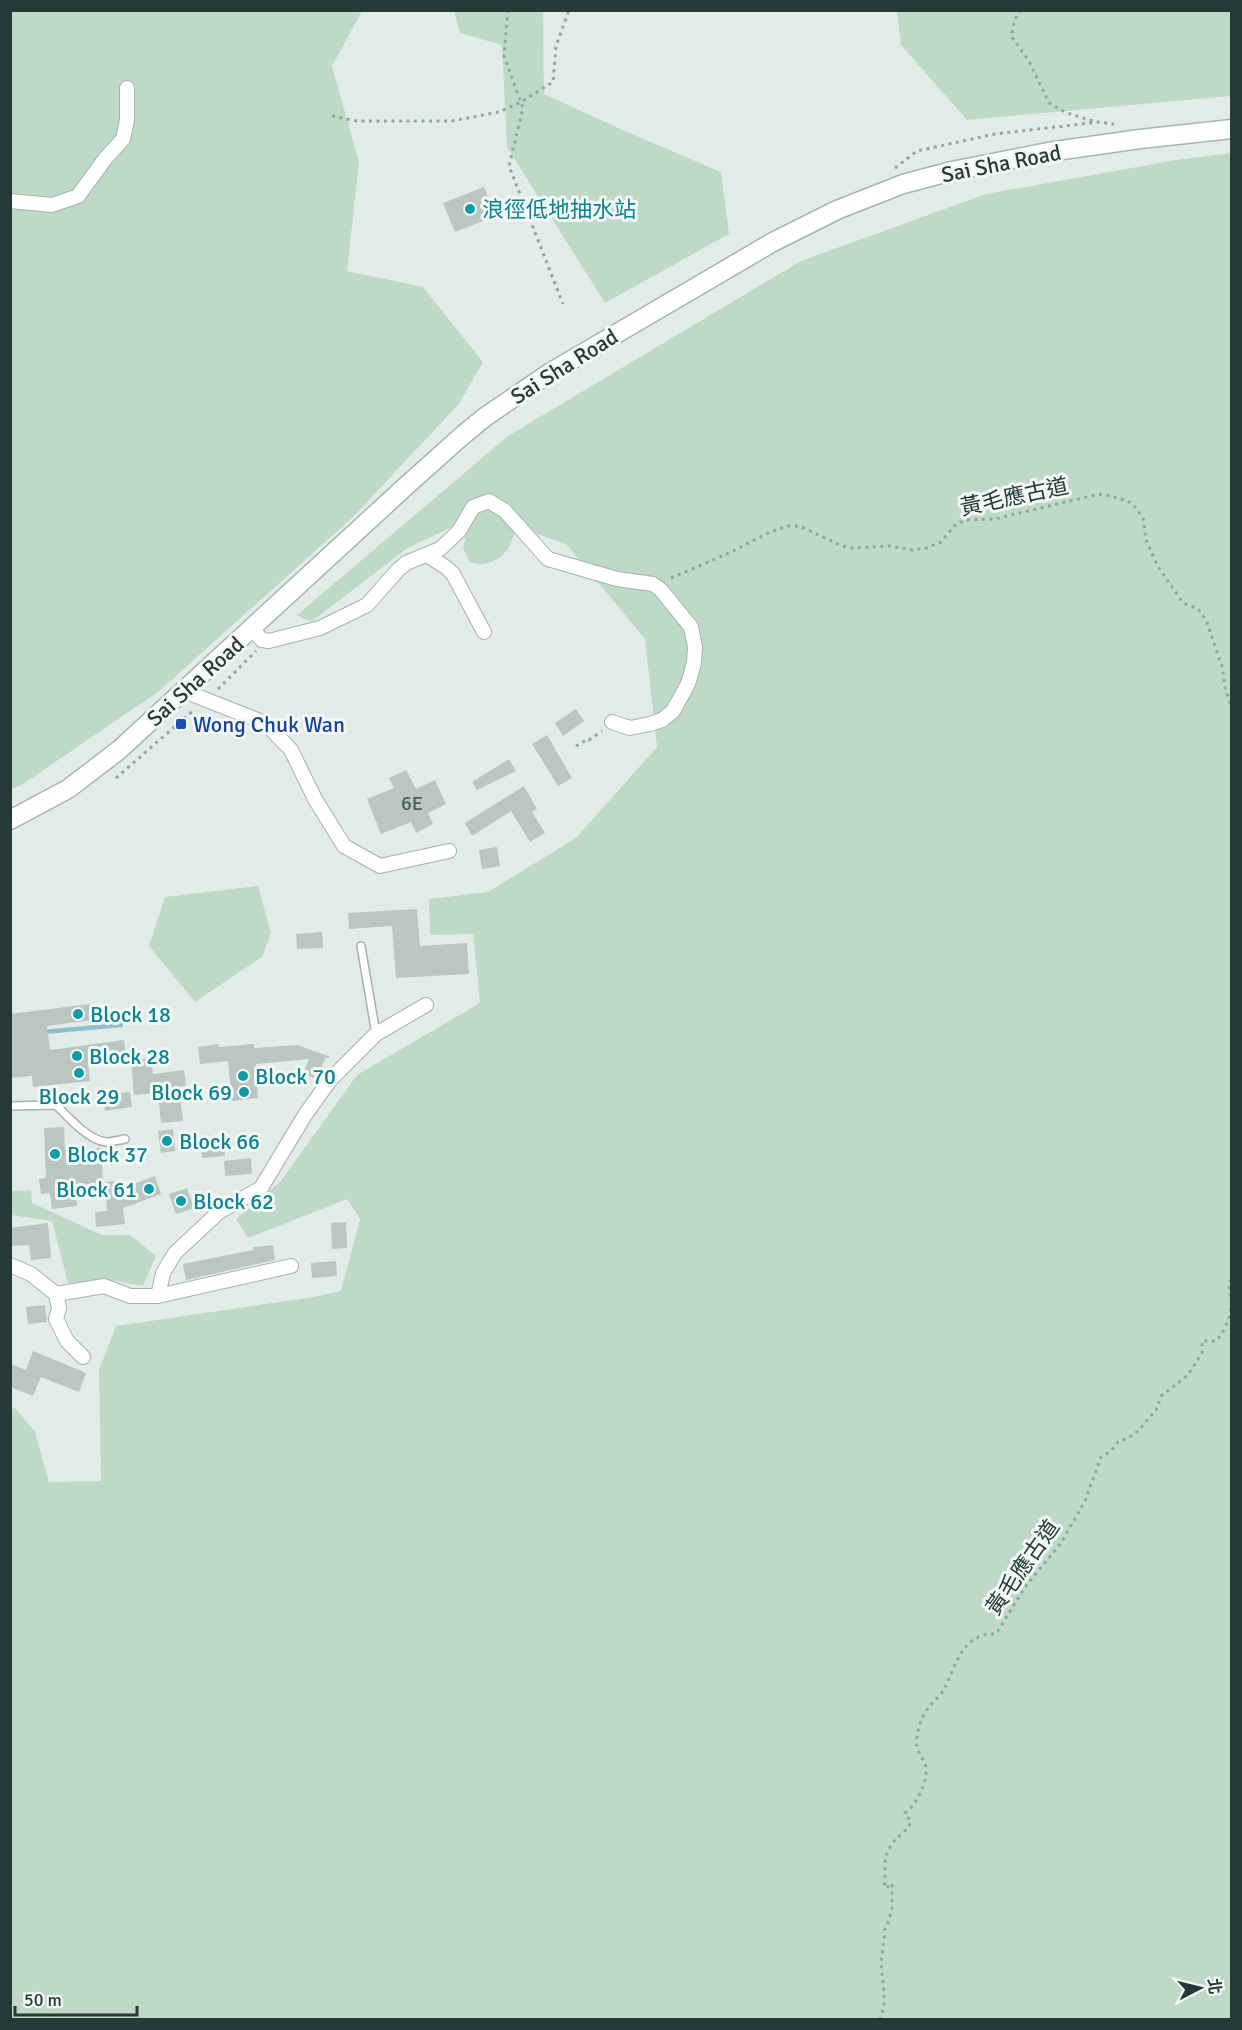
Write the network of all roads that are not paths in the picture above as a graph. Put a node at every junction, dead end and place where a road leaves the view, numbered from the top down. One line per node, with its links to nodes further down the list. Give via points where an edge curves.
1 (127, 88): 3 (street, via 123,140 78,196 52,205)
2 (1232, 129): 7 (main road, Sai Sha Road, via 1048,152 952,171 903,184 804,226 505,402 463,435)
3 (10, 201)
4 (427, 555): 5 (street, via 452,540 473,507 489,501 505,511); 7 (street, via 406,563 362,608 320,628 266,642); 8 (street, via 453,574)
5 (548, 559): 6 (lane); 10 (street, via 656,586 691,627 694,663 676,706 662,720 650,724 630,728)
6 (560, 573)
7 (252, 629): 9 (main road, Sai Sha Road)
8 (484, 632)
9 (184, 691): 11 (main road, Sai Sha Road, via 84,779); 12 (street, via 265,723 291,750 344,846 380,866)
10 (612, 722)
11 (10, 820)
12 (449, 851)
13 (361, 946): 15 (lane)
14 (426, 1005): 15 (street)
15 (376, 1034): 21 (street, via 330,1080 261,1188 219,1212 175,1253 163,1273)
16 (10, 1106): 17 (lane, via 56,1105 94,1138 105,1142)
17 (125, 1139)
18 (10, 1265): 20 (street, via 31,1274)
19 (291, 1266): 21 (street)
20 (56, 1294): 21 (street, via 104,1286 130,1296); 22 (street, via 56,1319 67,1341)
21 (158, 1296)
22 (83, 1357)

